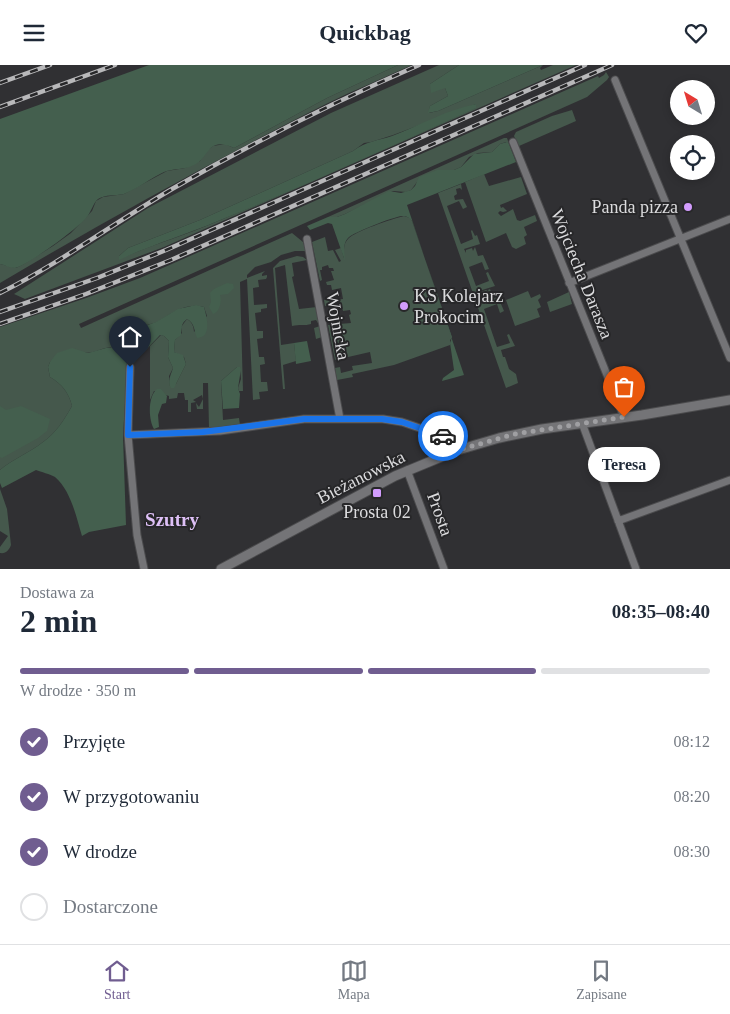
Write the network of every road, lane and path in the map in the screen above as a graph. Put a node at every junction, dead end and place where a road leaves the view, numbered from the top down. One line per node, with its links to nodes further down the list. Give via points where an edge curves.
1 (616, 80): 5 (street)
2 (513, 142): 6 (street, Wojciecha Darasza)
3 (730, 219): 5 (street)
4 (307, 239): 11 (street, Wojnicka)
5 (680, 239): 6 (street); 7 (street)
6 (569, 283): 10 (street, Wojciecha Darasza)
7 (730, 358)
8 (130, 367): 13 (street)
9 (730, 400): 10 (street, Bieżanowska)
10 (624, 417): 12 (street, Bieżanowska)
11 (340, 419): 13 (street, via 304,419 203,432); 14 (street, via 402,422 452,439)
12 (582, 423): 14 (street, Bieżanowska, via 515,434); 17 (street)
13 (128, 435): 18 (street, via 137,535)
14 (458, 450): 15 (street, Bieżanowska)
15 (407, 471): 19 (street, Bieżanowska); 20 (street, Prosta)
16 (730, 480): 17 (street)
17 (618, 521): 21 (street)
18 (144, 569)
19 (221, 569)
20 (444, 569)
21 (636, 569)

